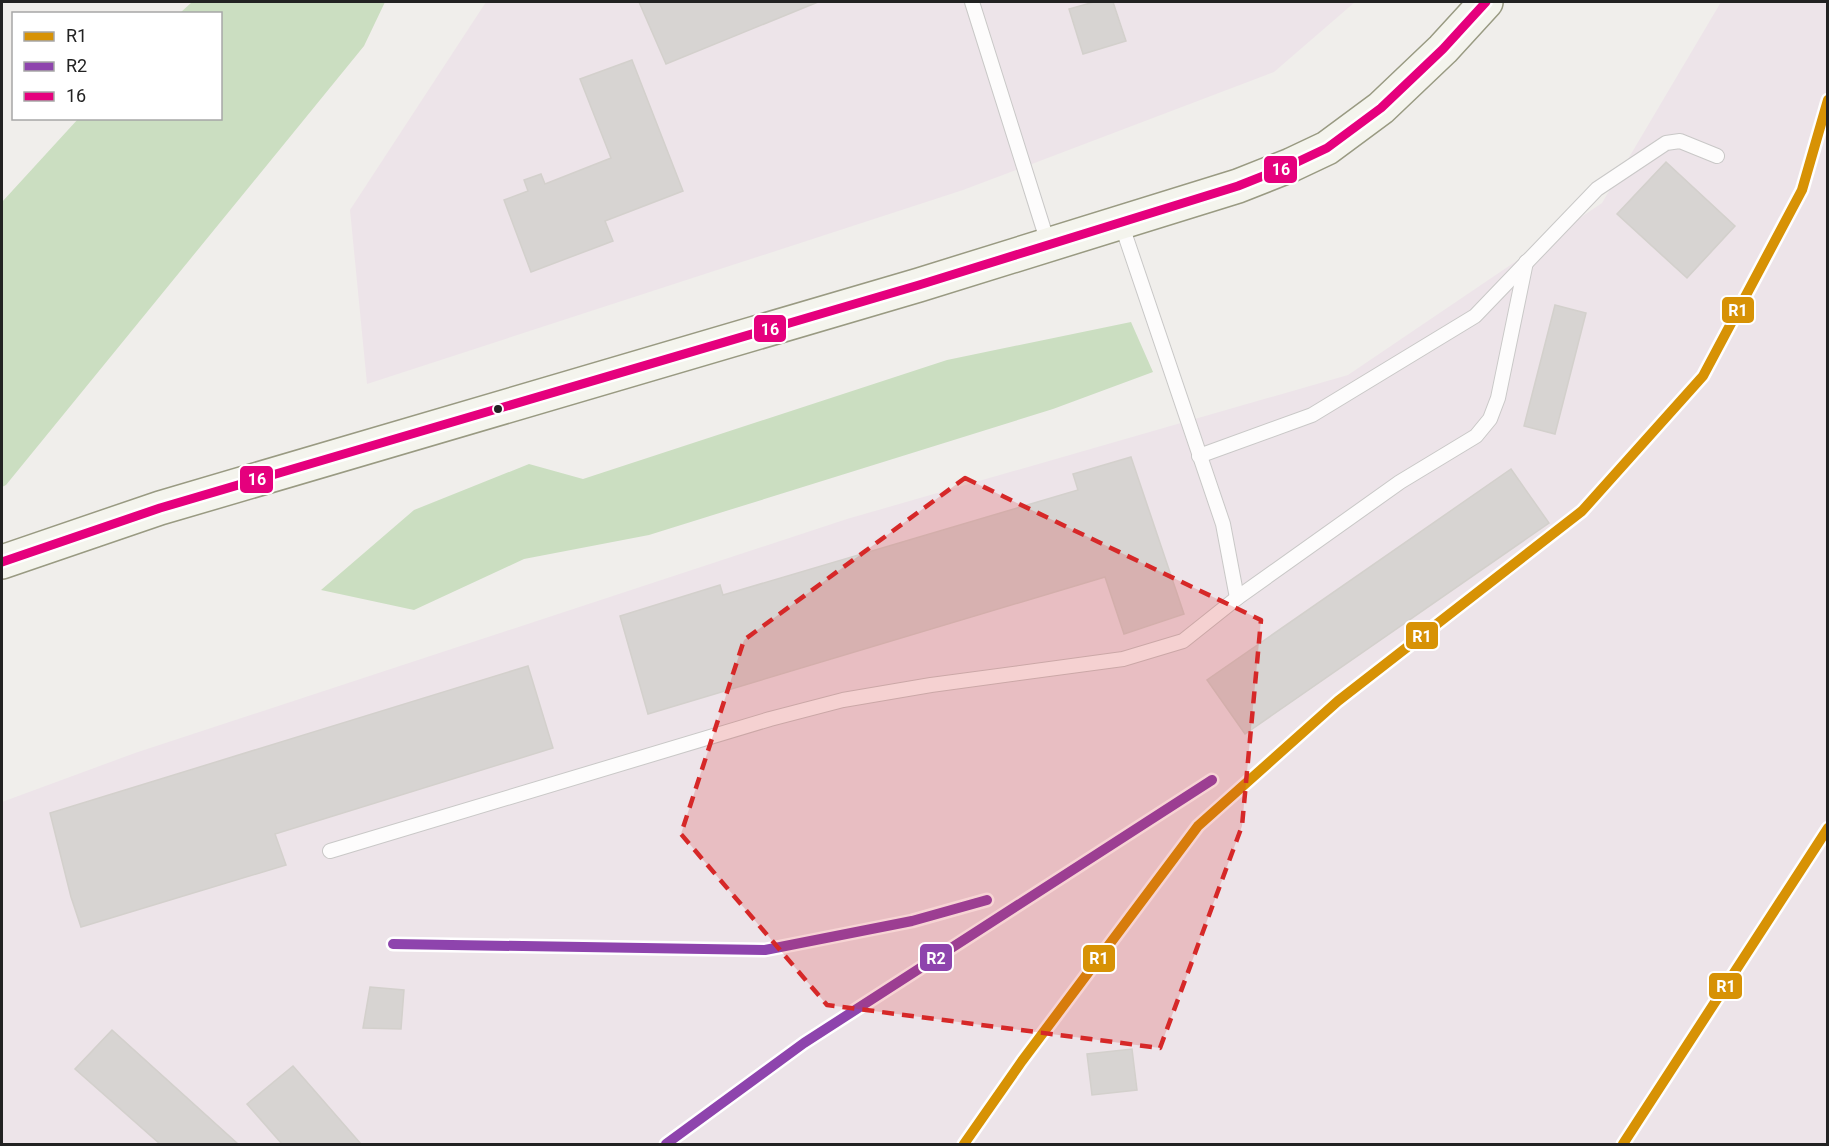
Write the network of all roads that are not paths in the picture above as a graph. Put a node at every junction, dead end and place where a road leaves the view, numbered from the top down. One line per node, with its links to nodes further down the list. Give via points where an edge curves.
1 (972, 2): 5 (lane)
2 (1486, 2): 4 (main road, via 1381,108 1327,148 1238,186)
3 (1717, 156): 6 (lane, via 1680,141 1666,143 1597,189)
4 (1120, 221): 5 (main road); 7 (lane)
5 (1048, 243): 8 (main road, via 919,285 160,508)
6 (1526, 262): 7 (lane, via 1475,316 1312,415); 9 (lane, via 1498,398 1490,419 1476,436 1400,482)
7 (1199, 456): 9 (lane, via 1223,524)
8 (2, 562)
9 (1238, 598): 10 (lane, via 1183,642 1124,659 843,700)
10 (330, 851)

